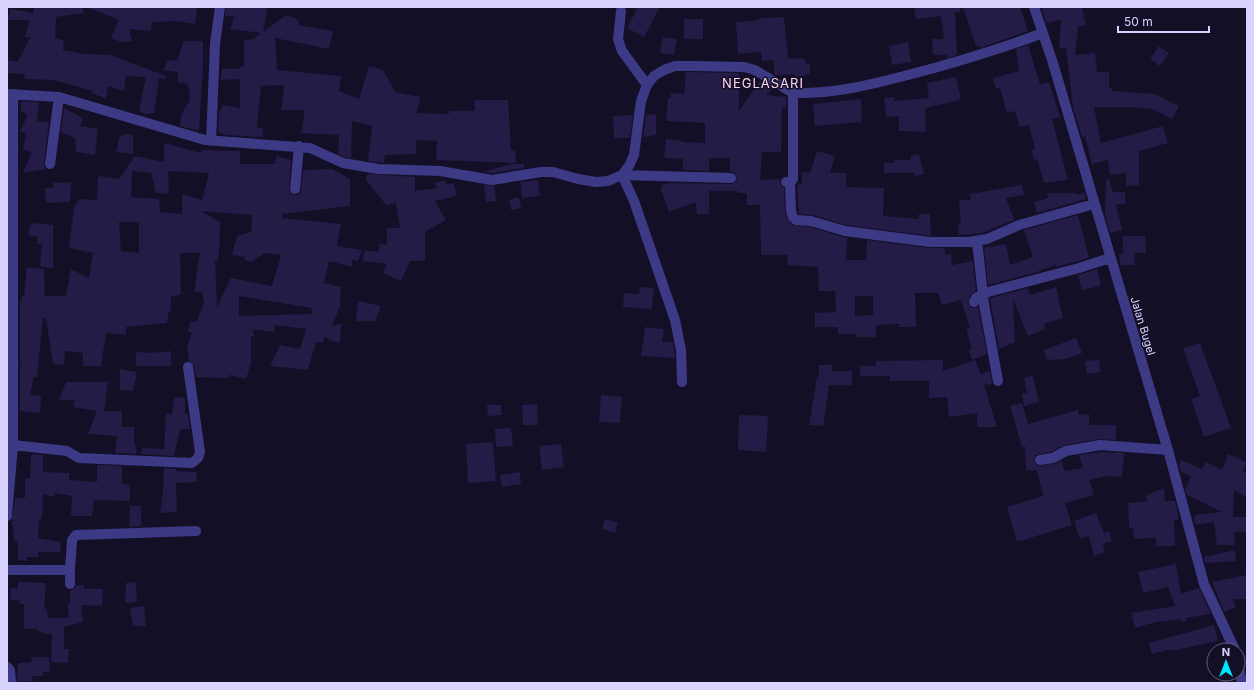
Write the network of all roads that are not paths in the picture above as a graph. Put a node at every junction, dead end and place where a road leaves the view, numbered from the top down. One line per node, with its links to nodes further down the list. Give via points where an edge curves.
1 (218, 7): 9 (street)
2 (1034, 7): 4 (street, Jalan Bugel)
3 (621, 10): 5 (street, via 618,39 622,50)
4 (1043, 33): 6 (street, via 968,59 879,82 837,92); 15 (street, Jalan Bugel)
5 (646, 85): 6 (street, via 654,76 676,66 744,67 755,70); 12 (street, via 641,101 634,155)
6 (793, 93): 16 (street, via 793,170 792,179 788,182 792,217 845,231 930,242)
7 (10, 94): 8 (street); 20 (street)
8 (59, 97): 9 (street); 11 (street)
9 (211, 141): 10 (street)
10 (298, 146): 12 (street, via 310,148 343,163 378,169 440,171 492,180 541,172 596,182 608,181); 14 (street)
11 (50, 164)
12 (622, 175): 13 (street); 23 (street, via 634,201 675,320 681,350)
13 (731, 178)
14 (295, 189)
15 (1094, 204): 16 (street); 17 (street, Jalan Bugel)
16 (977, 240): 18 (street)
17 (1110, 258): 18 (street); 25 (street, Jalan Bugel)
18 (984, 293): 19 (street); 22 (street)
19 (974, 302)
20 (9, 334): 24 (street)
21 (188, 367): 24 (street, via 200,452 192,463 79,458 67,451)
22 (998, 381)
23 (682, 382)
24 (13, 445): 27 (street)
25 (1168, 450): 26 (street, via 1100,445 1066,451 1053,458); 32 (street, Jalan Bugel, via 1204,584)
26 (1040, 460)
27 (7, 516)
28 (196, 531): 30 (street, via 76,535 72,540)
29 (7, 570): 30 (street)
30 (70, 570): 31 (street)
31 (70, 584)
32 (1231, 642)
33 (7, 667): 34 (street)
34 (12, 683)

